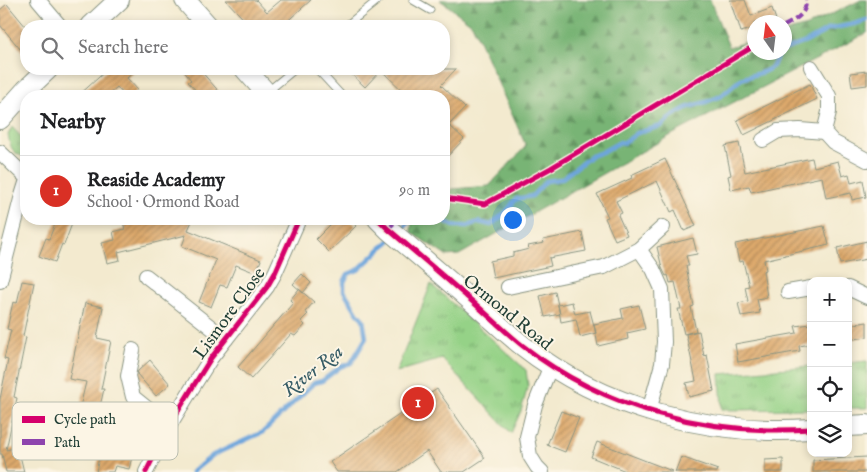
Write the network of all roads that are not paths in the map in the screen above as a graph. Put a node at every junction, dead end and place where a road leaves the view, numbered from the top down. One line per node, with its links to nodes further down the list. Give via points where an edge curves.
1 (38, 0): 7 (street)
2 (119, 0): 8 (street)
3 (185, 0): 9 (street)
4 (378, 0): 10 (lane)
5 (413, 0): 6 (lane)
6 (430, 10)
7 (55, 20)
8 (97, 20)
9 (203, 20)
10 (353, 20)
11 (811, 67): 22 (street, via 829,96)
12 (42, 75): 16 (street)
13 (250, 75): 17 (street)
14 (288, 75): 18 (lane)
15 (323, 75): 19 (lane)
16 (26, 90)
17 (263, 90)
18 (271, 90)
19 (336, 90)
20 (20, 97): 21 (street)
21 (0, 119)
22 (824, 132): 23 (street, via 778,131); 25 (street, via 832,142)
23 (763, 140)
24 (0, 152): 26 (street)
25 (867, 160)
26 (20, 170)
27 (20, 203): 33 (street)
28 (296, 225): 39 (street, Lismore Close, via 267,287)
29 (384, 225): 41 (street, Ormond Road, via 524,347)
30 (663, 227): 31 (street)
31 (639, 249): 34 (street, via 604,267); 44 (street, via 662,289 662,364)
32 (146, 276): 39 (street)
33 (0, 281)
34 (508, 288)
35 (807, 289): 37 (street)
36 (852, 290): 38 (street)
37 (788, 292)
38 (867, 297)
39 (226, 339): 43 (street, Lismore Close)
40 (133, 350): 42 (street, via 128,376 133,397)
41 (551, 365): 44 (street, Ormond Road, via 592,389); 50 (street, via 527,437 530,456)
42 (139, 402)
43 (178, 411)
44 (650, 411): 47 (street, Ormond Road, via 735,428)
45 (867, 425): 46 (street)
46 (852, 426)
47 (807, 429)
48 (152, 460): 49 (street, Lismore Close)
49 (146, 472)
50 (542, 472)

